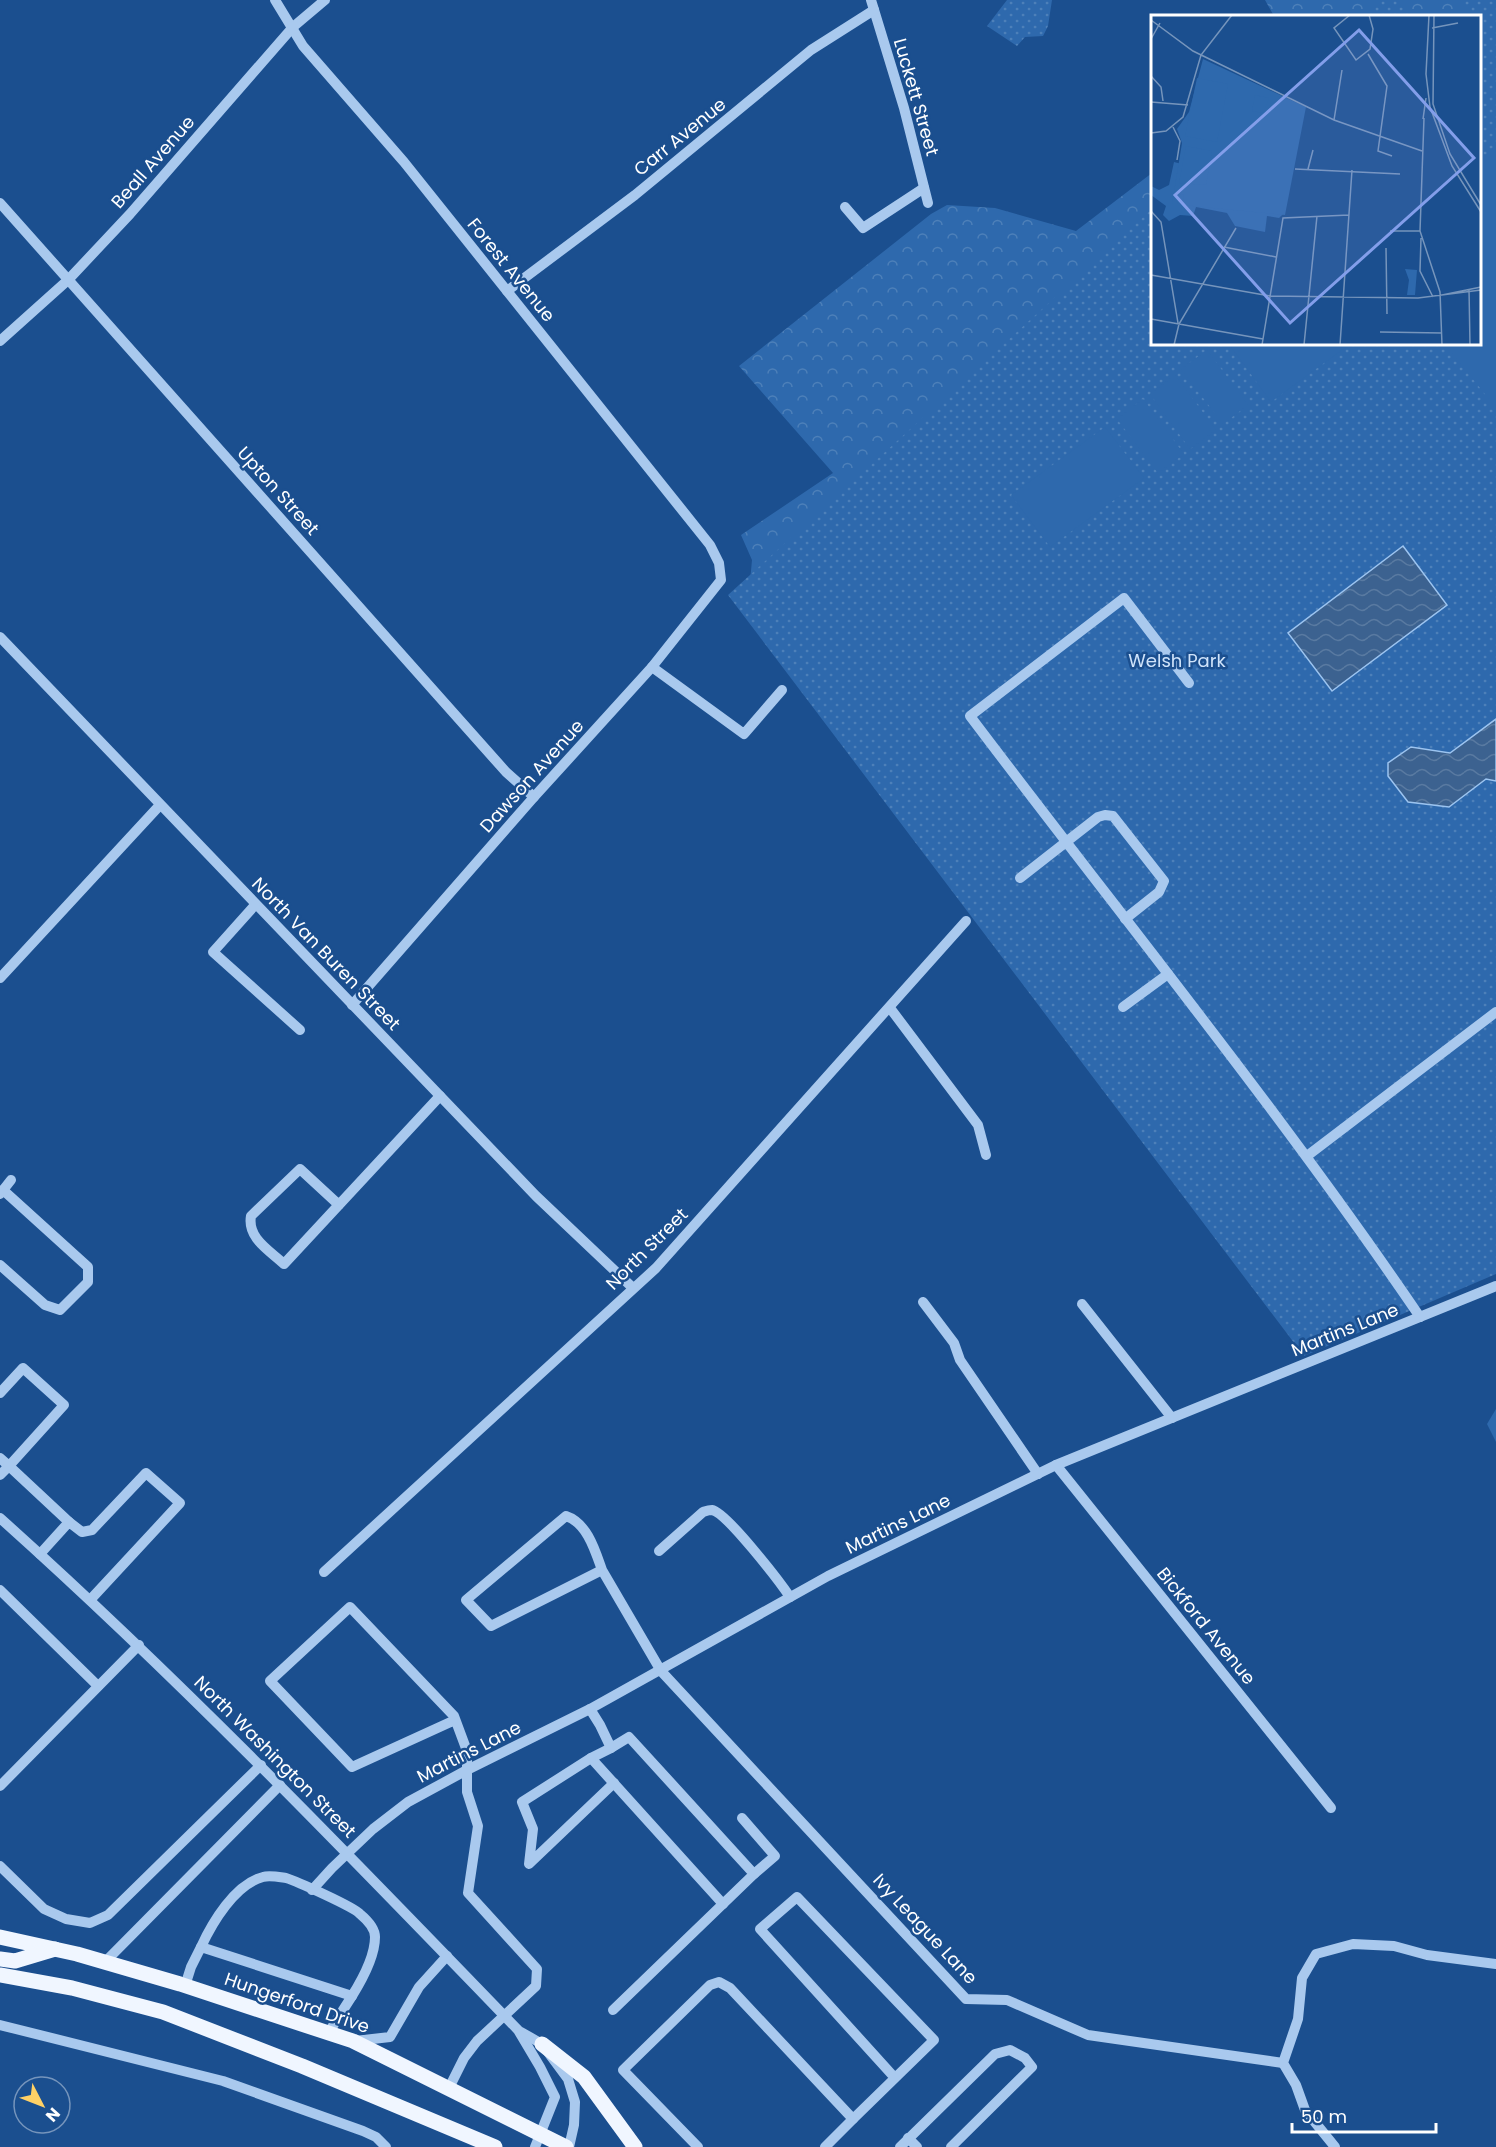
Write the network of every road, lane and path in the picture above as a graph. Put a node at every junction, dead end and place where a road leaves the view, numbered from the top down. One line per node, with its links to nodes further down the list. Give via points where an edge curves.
1 (275, 0): 4 (street, Forest Avenue)
2 (325, 0): 4 (street, Beall Avenue)
3 (873, 5): 5 (street, Luckett Street); 10 (street, Carr Avenue, via 635,195)
4 (293, 27): 9 (street, Beall Avenue); 10 (street, Forest Avenue, via 303,46 404,162)
5 (924, 188): 7 (street, Luckett Street); 8 (street, via 863,228)
6 (0, 203): 9 (street, Upton Street)
7 (928, 203)
8 (845, 207)
9 (68, 280): 11 (street, Beall Avenue); 17 (street, Upton Street, via 506,772)
10 (507, 291): 12 (street, Forest Avenue, via 710,545)
11 (0, 341)
12 (719, 563): 14 (street, Dawson Avenue, via 721,580)
13 (0, 637): 18 (street, North Van Buren Street)
14 (652, 667): 16 (street, via 744,734); 17 (street, Dawson Avenue)
15 (1189, 682): 19 (street, via 1124,598 970,716)
16 (782, 690)
17 (534, 797): 26 (street, Dawson Avenue)
18 (160, 805): 21 (street, North Van Buren Street); 25 (street)
19 (1065, 841): 20 (street); 22 (street); 22 (street, via 1098,817 1113,816 1164,881 1159,892)
20 (1020, 878)
21 (255, 905): 26 (street, North Van Buren Street); 30 (street, via 213,952)
22 (1125, 919): 24 (street)
23 (966, 921): 28 (street, North Street)
24 (1168, 974): 27 (street); 33 (street)
25 (0, 978)
26 (352, 1005): 31 (street, North Van Buren Street)
27 (1123, 1007)
28 (890, 1008): 32 (street, via 978,1125); 39 (street, North Street, via 656,1268)
29 (1496, 1012): 33 (street)
30 (300, 1030)
31 (440, 1096): 36 (street); 39 (street, North Van Buren Street, via 536,1196)
32 (986, 1155)
33 (1307, 1156): 42 (street)
34 (11, 1180): 35 (street)
35 (1, 1192): 37 (street, via 88,1267 88,1282 60,1310 45,1305)
36 (339, 1205): 36 (street, via 284,1264 252,1235 249,1225 251,1216 300,1169)
37 (0, 1265)
38 (1496, 1286): 42 (street, Martins Lane)
39 (633, 1288): 55 (street, North Street)
40 (923, 1302): 48 (street)
41 (1082, 1304): 44 (street)
42 (1420, 1317): 44 (street, Martins Lane)
43 (0, 1393): 47 (street, via 23,1368 64,1405)
44 (1172, 1418): 46 (street, Martins Lane)
45 (0, 1458): 47 (street)
46 (1056, 1465): 48 (street, Martins Lane); 71 (street, Bickford Avenue)
47 (9, 1466): 49 (street); 51 (street)
48 (1038, 1474): 57 (street, Martins Lane)
49 (0, 1475)
50 (0, 1518): 53 (street, North Washington Street)
51 (69, 1522): 53 (street); 58 (street, via 82,1532 92,1530 146,1473 180,1503)
52 (659, 1551): 57 (street, via 703,1512 714,1511 746,1542)
53 (40, 1554): 58 (street, North Washington Street)
54 (602, 1570): 54 (street, Ivy League Lane, via 491,1626 466,1600 566,1516 576,1520 593,1544); 60 (street, Ivy League Lane)
55 (324, 1572)
56 (0, 1590): 61 (street)
57 (790, 1597): 60 (street, Martins Lane)
58 (91, 1599): 59 (street, North Washington Street)
59 (139, 1645): 61 (street); 66 (street, North Washington Street)
60 (661, 1671): 62 (street, Martins Lane); 95 (street, Ivy League Lane, via 966,1999 1007,2000 1088,2035)
61 (98, 1686): 70 (street)
62 (590, 1709): 64 (street); 67 (street, Martins Lane)
63 (455, 1720): 63 (street, via 350,1607 270,1682 352,1767); 67 (street, via 467,1751)
64 (611, 1748): 65 (street); 75 (street, via 629,1737)
65 (591, 1758): 68 (street); 68 (street, via 522,1802 533,1829 529,1864)
66 (261, 1765): 69 (street, North Washington Street); 74 (street, via 108,1915 90,1923 44,1909)
67 (467, 1770): 73 (street, Martins Lane, via 408,1802); 89 (street, via 467,1792 478,1826 468,1893 537,1969 536,1986)
68 (614, 1783): 77 (street)
69 (280, 1785): 73 (street, North Washington Street); 83 (street)
70 (0, 1786)
71 (1331, 1808)
72 (742, 1818): 75 (street, via 775,1856)
73 (348, 1853): 76 (street, Martins Lane); 81 (street, North Washington Street)
74 (0, 1866)
75 (754, 1874): 77 (street)
76 (312, 1890): 79 (street, via 287,1878 265,1876 246,1884 213,1922); 87 (street, via 359,1912 372,1927 375,1936 371,1955)
77 (723, 1904): 88 (street)
78 (0, 1937): 80 (main road, Hungerford Drive)
79 (201, 1947): 86 (street); 87 (street)
80 (55, 1949): 82 (main road, via 15,1961); 83 (main road, Hungerford Drive)
81 (447, 1956): 89 (street, North Washington Street); 93 (street, via 419,1988 390,2037)
82 (0, 1959)
83 (105, 1962): 86 (main road, Hungerford Drive)
84 (1496, 1964): 95 (street, via 1427,1955 1394,1946 1353,1944 1316,1954 1302,1978 1298,2019)
85 (0, 1975): 102 (main road, via 72,1988 163,2012)
86 (185, 1986): 92 (main road, Hungerford Drive)
87 (352, 1996): 92 (street)
88 (613, 2010)
89 (504, 2015): 91 (street, North Washington Street); 97 (street, via 464,2058)
90 (0, 2025): 101 (street, via 223,2081 363,2130)
91 (518, 2030): 94 (street, North Washington Street); 100 (street, North Washington Street, via 555,2097)
92 (329, 2032): 93 (main road, Hungerford Drive)
93 (353, 2041): 97 (main road, Hungerford Drive)
94 (542, 2044): 103 (street, North Washington Street, via 568,2079 575,2102); 104 (main road, via 584,2077)
95 (1283, 2063): 110 (street, via 1305,2110)
96 (894, 2078): 96 (street, via 934,2040 796,1897 760,1929); 98 (street)
97 (449, 2088): 100 (main road, Hungerford Drive)
98 (853, 2119): 105 (street, via 730,1988 719,1982 710,1985 623,2070); 106 (street)
99 (908, 2138): 107 (street); 108 (street); 109 (street, via 995,2054 1010,2050 1025,2058 1032,2067)
100 (538, 2141): 103 (main road, Hungerford Drive)
101 (386, 2147)
102 (495, 2147)
103 (567, 2147)
104 (635, 2147)
105 (698, 2147)
106 (825, 2147)
107 (900, 2147)
108 (918, 2147)
109 (951, 2147)
110 (1335, 2147)

